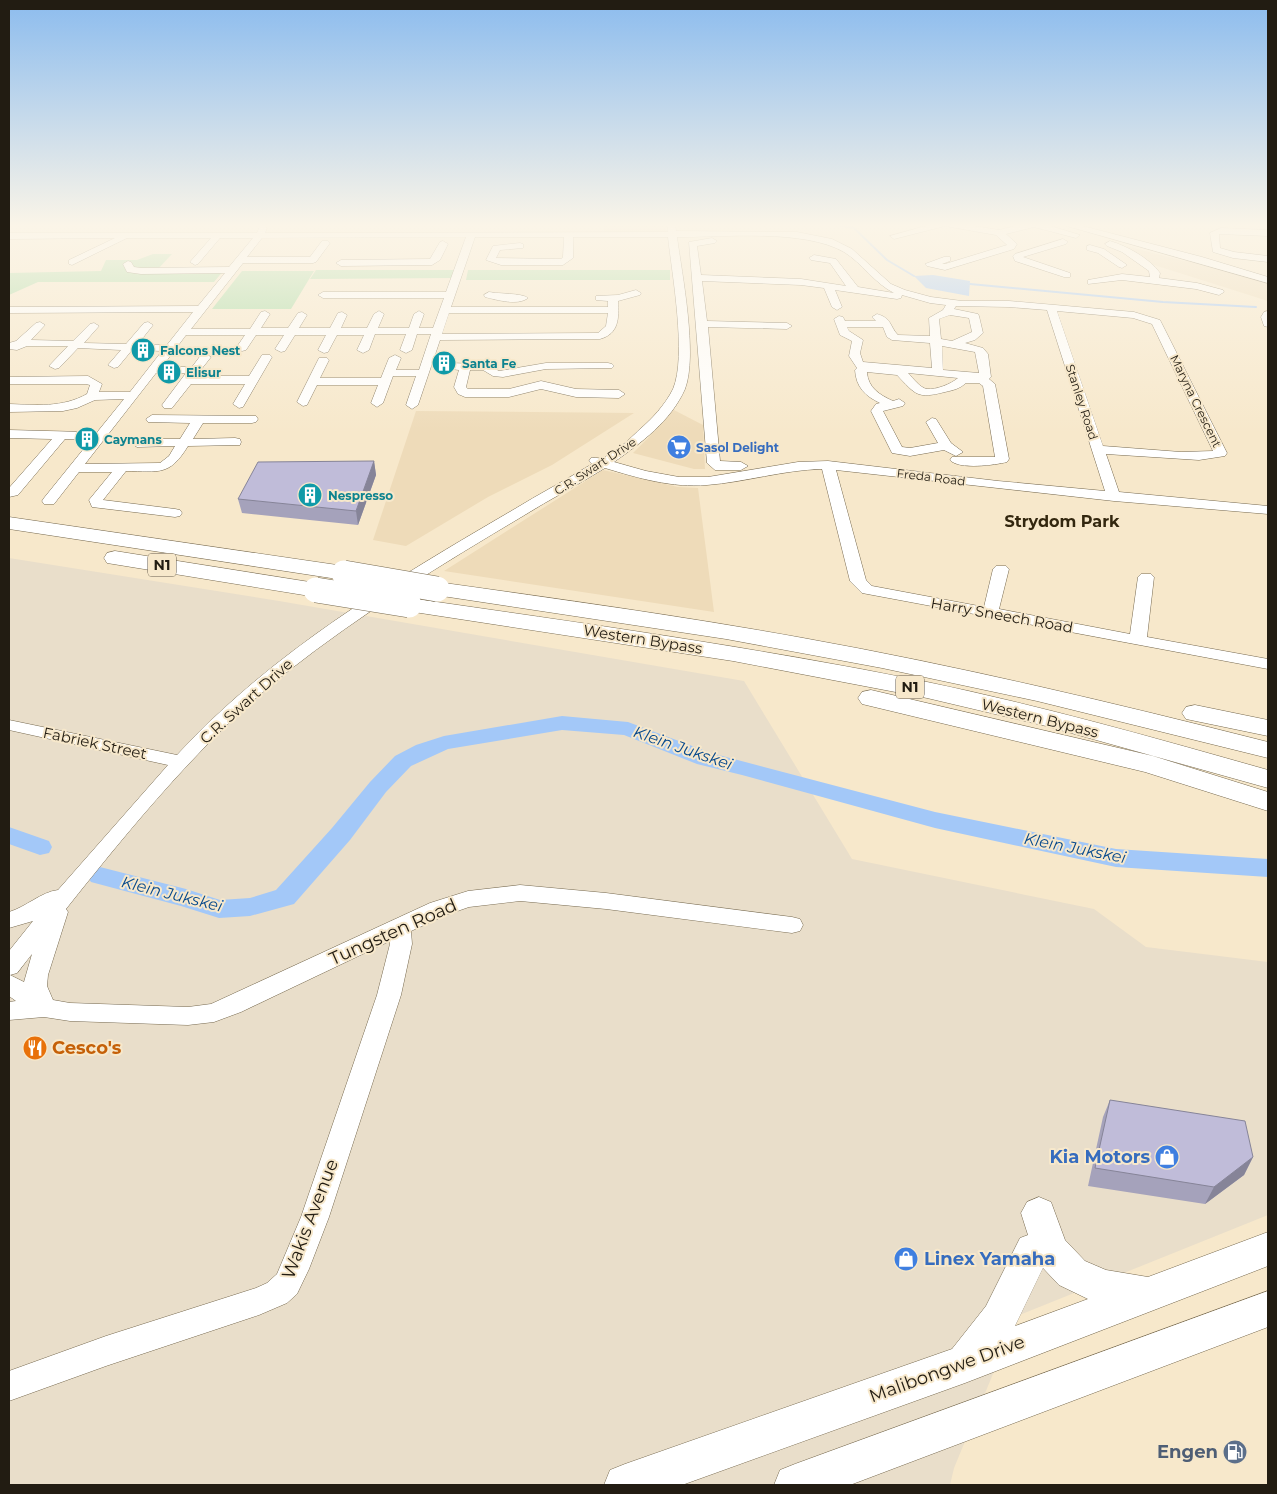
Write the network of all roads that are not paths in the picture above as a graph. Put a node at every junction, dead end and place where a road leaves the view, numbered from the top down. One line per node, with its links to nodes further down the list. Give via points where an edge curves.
1 (213, 294): 27 (street)
2 (489, 294): 15 (street, via 503,298)
3 (634, 294): 20 (street)
4 (678, 294): 104 (street, C.R. Swart Drive, via 683,348 683,372 678,389 662,414 633,443)
5 (698, 294): 39 (street)
6 (830, 294): 22 (street)
7 (875, 294): 19 (street)
8 (886, 294): 17 (street)
9 (907, 294): 23 (street)
10 (322, 295): 11 (street)
11 (370, 295): 18 (street); 21 (street)
12 (451, 295): 18 (street); 29 (street)
13 (133, 297): 26 (street)
14 (55, 298): 25 (street)
15 (536, 298)
16 (590, 298): 20 (street)
17 (906, 298)
18 (420, 300): 51 (street)
19 (880, 303)
20 (613, 304): 29 (street); 53 (street, via 612,328 600,336)
21 (366, 306)
22 (837, 307)
23 (950, 308): 24 (street, via 1003,304); 54 (street, via 934,318); 55 (street, via 976,318 978,335)
24 (1051, 308): 36 (street); 101 (street, Stanley Road)
25 (41, 309): 26 (street); 28 (street)
26 (122, 309): 27 (street)
27 (200, 309): 52 (street)
28 (9, 310)
29 (446, 310): 53 (street)
30 (265, 314): 47 (street)
31 (379, 314): 50 (street)
32 (1268, 314): 41 (street)
33 (302, 315): 48 (street)
34 (342, 315): 49 (street)
35 (877, 316): 40 (street)
36 (1152, 319): 101 (street, Maryna Crescent, via 1159,326 1220,453 1198,455)
37 (222, 320): 46 (street)
38 (840, 322): 40 (street); 75 (street, via 844,334 858,340 854,349 860,365)
39 (702, 324): 45 (street); 102 (street, via 716,466 735,467 811,454)
40 (887, 324): 54 (street, via 896,338)
41 (1268, 324)
42 (40, 325): 56 (street)
43 (148, 325): 58 (street)
44 (94, 326): 57 (street)
45 (787, 326)
46 (214, 331): 47 (street); 52 (street); 64 (street)
47 (254, 331): 48 (street); 60 (street)
48 (292, 331): 49 (street); 61 (street)
49 (334, 331): 50 (street); 80 (street)
50 (371, 331): 51 (street); 62 (street)
51 (412, 331): 53 (street); 63 (street)
52 (183, 332): 59 (street)
53 (436, 334): 72 (street)
54 (935, 341): 55 (street); 75 (street)
55 (954, 344): 75 (street, via 981,351 984,377)
56 (14, 345): 57 (street); 65 (street)
57 (75, 345): 58 (street); 69 (street)
58 (130, 347): 59 (street); 68 (street)
59 (170, 348): 73 (street)
60 (242, 348)
61 (281, 349)
62 (363, 350)
63 (406, 350)
64 (202, 353): 74 (street)
65 (9, 355)
66 (266, 357): 79 (street)
67 (395, 358): 76 (street)
68 (114, 365)
69 (55, 366)
70 (608, 366): 71 (street, via 546,366 503,374 485,367)
71 (465, 367): 72 (street); 81 (street, via 460,387 465,393 509,393 541,385 571,392)
72 (425, 369): 76 (street); 88 (street)
73 (153, 370): 74 (street); 82 (street)
74 (195, 370): 78 (street)
75 (938, 374)
76 (387, 377): 80 (street); 85 (street)
77 (9, 380): 83 (street, via 93,381 96,384)
78 (188, 380): 79 (street); 87 (street)
79 (253, 380): 86 (street)
80 (313, 382): 84 (street)
81 (619, 394)
82 (134, 395): 83 (street); 96 (street)
83 (92, 396): 89 (street, via 69,407)
84 (303, 402)
85 (377, 403)
86 (239, 404)
87 (168, 405)
88 (412, 405)
89 (9, 408)
90 (152, 419): 91 (street)
91 (199, 419): 92 (street); 97 (street)
92 (252, 419)
93 (932, 422): 100 (street)
94 (9, 434): 95 (street)
95 (62, 435): 96 (street); 109 (street)
96 (92, 437): 106 (street)
97 (184, 442): 98 (street); 99 (street); 107 (street, via 166,466)
98 (235, 442)
99 (137, 443)
100 (946, 446): 103 (street); 103 (street, via 910,452 897,450 877,411 880,407 897,403 875,397 866,389 860,372 862,369 901,372 916,388 926,393 956,386 963,379 982,380 989,384 1003,456 997,462)
101 (1097, 449): 110 (street, Stanley Road)
102 (855, 460)
103 (962, 461): 108 (street)
104 (599, 462): 105 (street, Freda Road, via 663,479 698,481 806,465); 111 (street, C.R. Swart Drive)
105 (828, 465): 108 (street, Freda Road); 119 (street, Harry Sneech Road, via 858,581 864,588)
106 (75, 468): 107 (street); 112 (street)
107 (121, 468): 114 (street, via 100,494 97,504)
108 (952, 480): 110 (street, Freda Road)
109 (9, 493)
110 (1114, 497): 113 (street, Freda Road)
111 (541, 499): 127 (street, C.R. Swart Drive, via 334,627 243,700)
112 (49, 501)
113 (1268, 510)
114 (175, 513)
115 (9, 523): 120 (highway, Western Bypass / N1, bridge)
116 (9, 541): 121 (highway, Western Bypass / N1, bridge)
117 (1001, 569): 119 (street)
118 (1146, 577): 122 (street)
119 (990, 613): 122 (street, Harry Sneech Road)
120 (649, 619): 125 (highway, via 950,666); 126 (highway, Western Bypass / N1, via 959,676 1127,713)
121 (546, 624): 128 (highway, via 962,718); 129 (highway, Western Bypass / N1, via 761,658 928,690)
122 (1138, 640): 123 (street, Harry Sneech Road)
123 (1268, 664)
124 (9, 725): 127 (street, Fabriek Street)
125 (1268, 728)
126 (1268, 750)
127 (180, 762): 132 (street, C.R. Swart Drive, via 124,822)
128 (1153, 765): 130 (highway); 131 (highway)
129 (1268, 779)
130 (1268, 795)
131 (1268, 802)
132 (66, 893): 133 (street, via 29,914); 136 (street, C.R. Swart Drive); 138 (street, via 36,975 35,986)
133 (9, 920)
134 (792, 925): 135 (street, Tungsten Road, via 520,893 468,899 438,909)
135 (400, 928): 138 (street, Tungsten Road, via 233,1005 203,1015 70,1012); 146 (street, Wakis Avenue, via 401,944 389,995 314,1217 287,1284 277,1293 258,1301)
136 (9, 967)
137 (9, 984): 138 (street, Tungsten Road)
138 (44, 1008): 139 (street)
139 (9, 1012)
140 (1040, 1213): 143 (main road, via 1053,1253 1066,1268 1085,1282)
141 (1268, 1249): 143 (main road, Malibongwe Drive)
142 (1033, 1250): 145 (main road, via 999,1319)
143 (1149, 1294): 145 (main road, Malibongwe Drive)
144 (1268, 1309): 148 (main road)
145 (965, 1364): 147 (main road, Malibongwe Drive)
146 (9, 1386)
147 (625, 1485)
148 (795, 1485)

